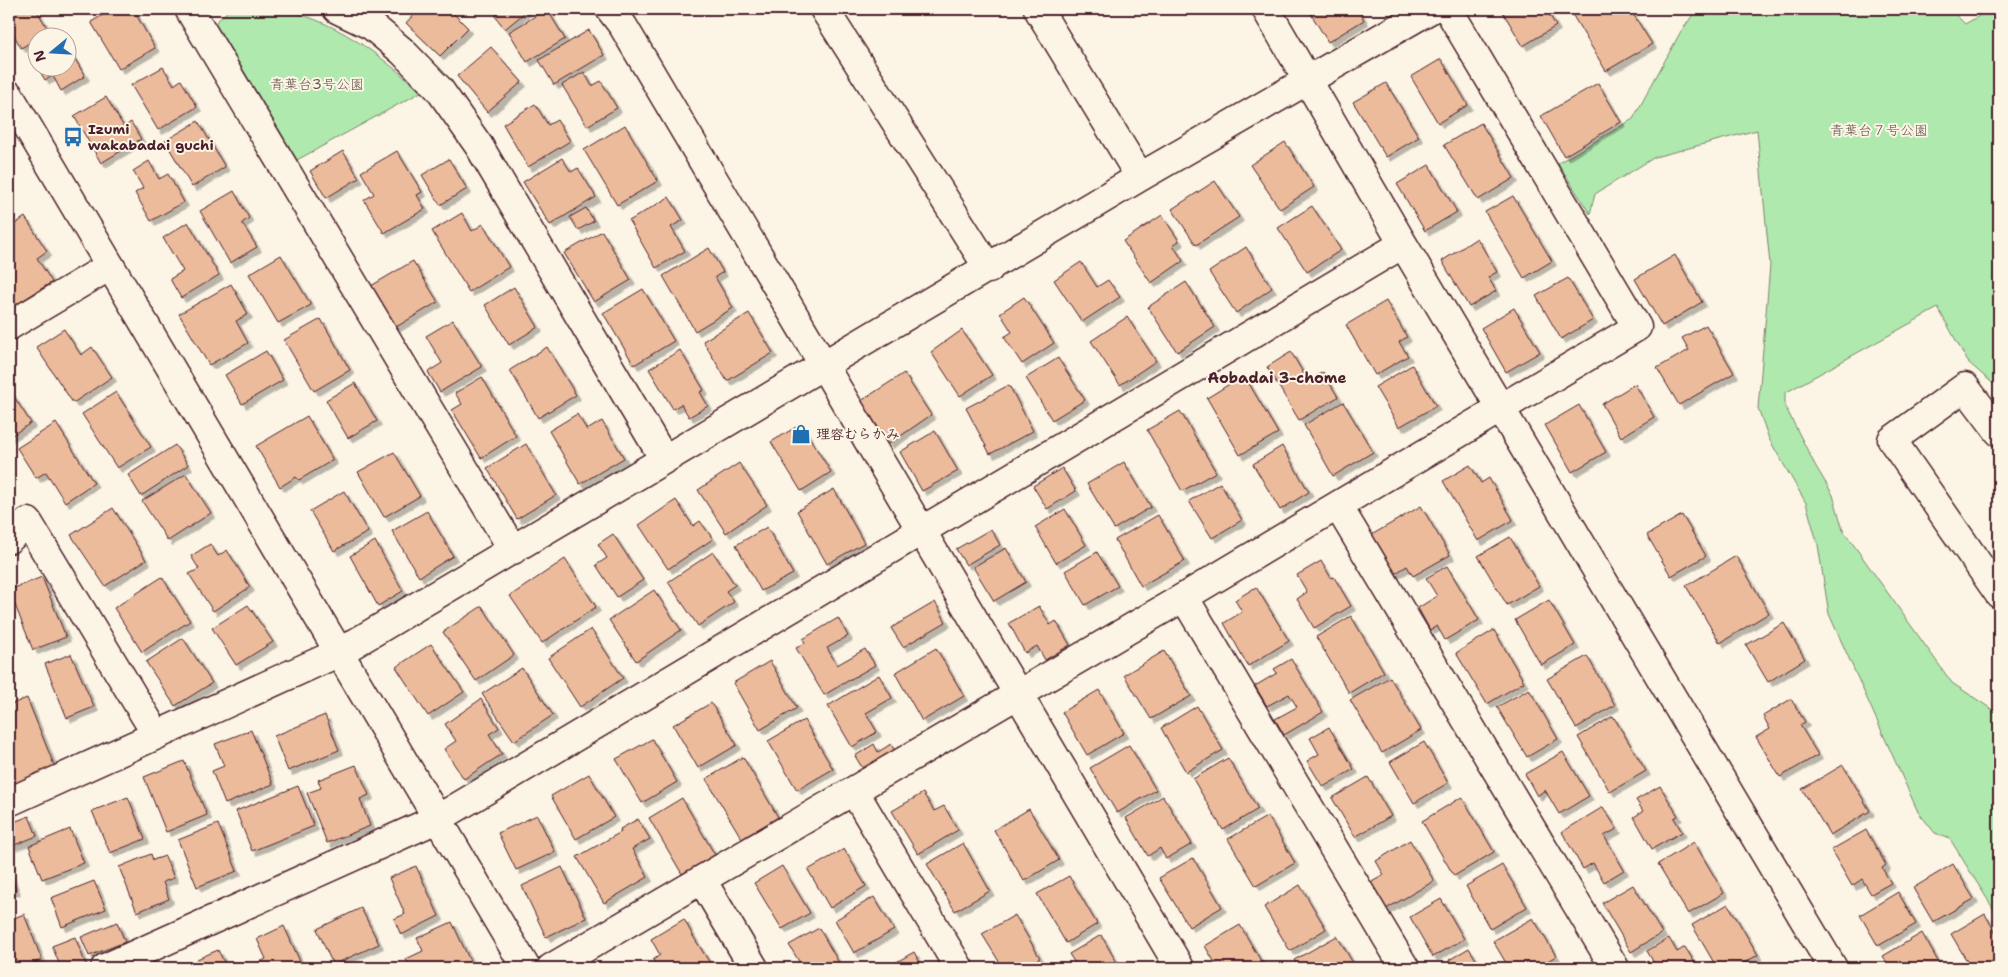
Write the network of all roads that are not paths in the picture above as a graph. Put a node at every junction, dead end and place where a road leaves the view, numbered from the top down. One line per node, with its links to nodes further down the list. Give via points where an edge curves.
1 (189, 9): 24 (street)
2 (337, 9): 9 (street)
3 (610, 9): 17 (street)
4 (824, 9): 15 (street)
5 (1038, 9): 12 (street)
6 (1266, 9): 10 (street)
7 (1431, 9): 10 (street)
8 (1448, 9): 18 (street, via 1638,327)
9 (377, 17): 20 (street, via 402,51 439,88 479,146)
10 (1307, 80): 12 (street); 13 (street)
11 (9, 95): 14 (street)
12 (1140, 177): 15 (street)
13 (1403, 244): 18 (street); 22 (street)
14 (110, 266): 16 (street); 27 (street)
15 (989, 269): 17 (street)
16 (9, 326)
17 (823, 366): 20 (street); 22 (street)
18 (1502, 408): 21 (street); 42 (street)
19 (1999, 432): 25 (street, via 1965,388 1892,440)
20 (664, 459): 24 (street)
21 (1338, 506): 26 (street); 41 (street)
22 (920, 531): 28 (street); 32 (street)
23 (9, 538): 29 (street, via 28,522)
24 (513, 550): 27 (street)
25 (1999, 594)
26 (1184, 597): 28 (street); 40 (street)
27 (340, 652): 29 (street); 32 (street)
28 (1017, 694): 30 (street); 39 (street)
29 (156, 734): 31 (street)
30 (854, 791): 33 (street); 38 (street)
31 (9, 802)
32 (439, 818): 34 (street); 35 (street)
33 (702, 880): 36 (street); 37 (street)
34 (105, 968)
35 (526, 968)
36 (551, 968)
37 (754, 968)
38 (959, 968)
39 (1180, 968)
40 (1404, 968)
41 (1614, 968)
42 (1833, 968)

